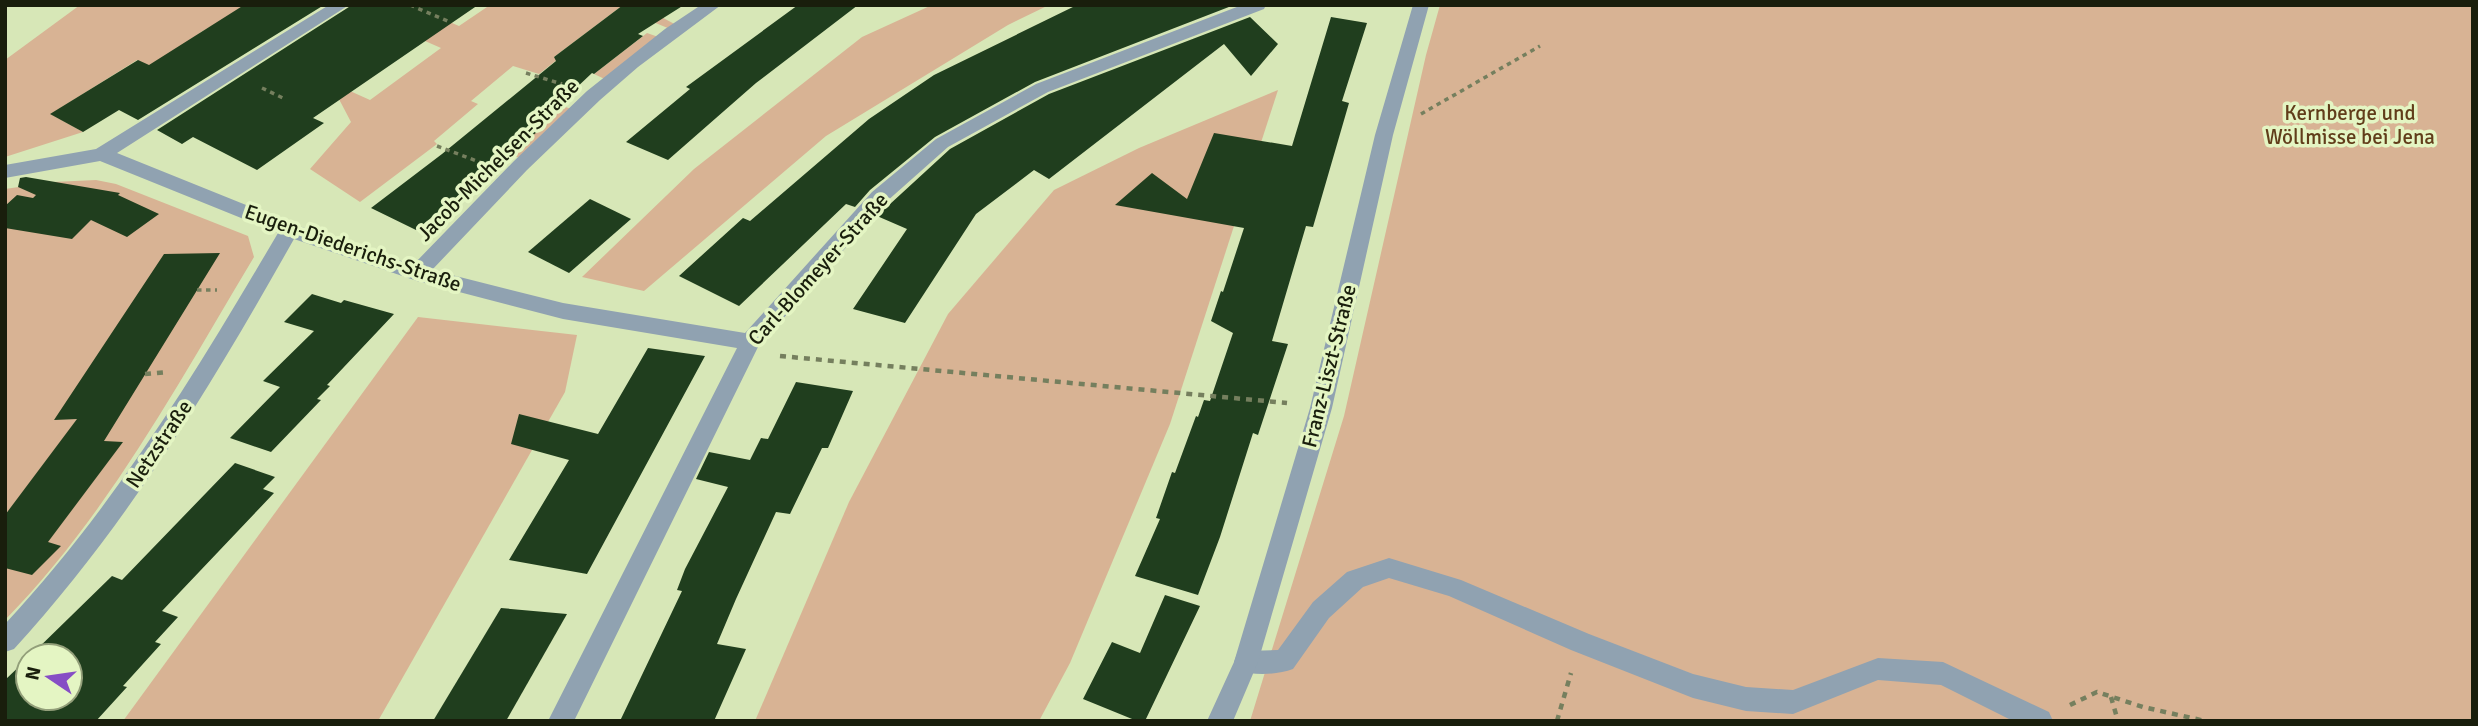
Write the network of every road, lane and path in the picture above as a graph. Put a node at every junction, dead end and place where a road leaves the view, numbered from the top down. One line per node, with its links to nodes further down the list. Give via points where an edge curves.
1 (341, 5): 10 (street)
2 (410, 5): 6 (path)
3 (713, 5): 12 (street, Jacob-Michelsen-Straße, via 600,91)
4 (1258, 5): 15 (street, Carl-Blomeyer-Straße, via 1042,88 942,143 879,197)
5 (1421, 5): 8 (street, Franz-Liszt-Straße)
6 (450, 22)
7 (1540, 46): 8 (path)
8 (1384, 135): 20 (street, Franz-Liszt-Straße, via 1321,408)
9 (437, 146): 12 (path)
10 (102, 155): 11 (street, Eugen-Diederichs-Straße); 13 (street, Eugen-Diederichs-Straße)
11 (5, 172)
12 (514, 172): 14 (street, Jacob-Michelsen-Straße)
13 (289, 230): 14 (street, Eugen-Diederichs-Straße); 18 (street, Netzstraße, via 215,361 161,444 52,593)
14 (417, 274): 15 (street, Eugen-Diederichs-Straße, via 563,311)
15 (750, 342): 23 (street, Carl-Blomeyer-Straße)
16 (801, 358): 17 (path)
17 (1260, 400)
18 (5, 641)
19 (1580, 642): 20 (street, via 1453,587 1389,568 1355,579 1321,610 1284,661); 25 (path); 26 (street, via 1693,686 1746,699 1793,702 1878,669 1943,674)
20 (1246, 662): 24 (street, Franz-Liszt-Straße)
21 (2111, 696): 22 (path, via 2097,692 2070,704); 27 (path); 28 (path)
22 (2068, 712)
23 (561, 721)
24 (1220, 721)
25 (1557, 721)
26 (2040, 721)
27 (2118, 721)
28 (2205, 721)

